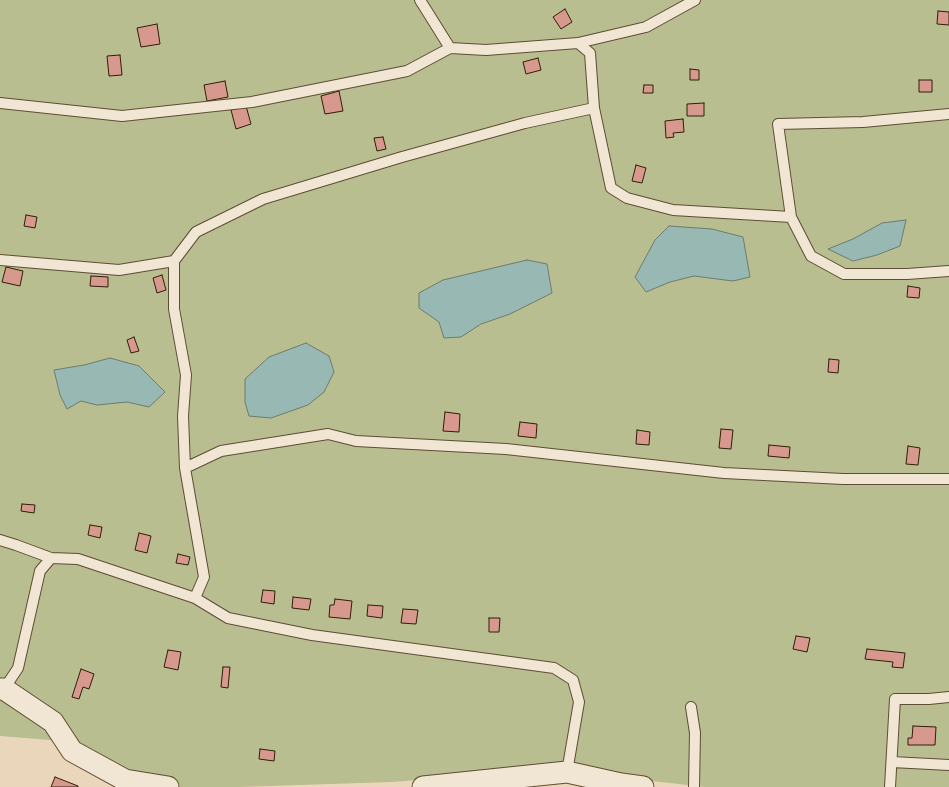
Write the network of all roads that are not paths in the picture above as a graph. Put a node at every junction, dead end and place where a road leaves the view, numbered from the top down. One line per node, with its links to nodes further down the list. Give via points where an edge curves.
1 (420, 0): 4 (lane)
2 (695, 0): 3 (lane, via 646,27)
3 (578, 43): 4 (lane, via 486,50); 6 (lane, via 590,53)
4 (450, 48): 5 (lane, via 407,72 252,102 122,116)
5 (0, 103)
6 (594, 108): 8 (lane, via 611,188 627,198 673,210); 10 (lane, via 402,157 263,199 196,232)
7 (949, 114): 8 (lane, via 864,122 778,124)
8 (791, 217): 11 (lane, via 811,256 844,274)
9 (0, 260): 10 (lane, via 120,270)
10 (174, 261): 12 (lane, via 174,309 186,375 183,416)
11 (949, 271)
12 (185, 468): 13 (lane, via 221,451 328,434 356,441 506,449 724,473 843,479); 16 (lane, via 204,576)
13 (949, 479)
14 (0, 540): 15 (lane)
15 (51, 558): 16 (lane, via 78,559); 17 (lane, via 40,571 18,668)
16 (195, 598): 22 (lane, via 228,618 312,635 554,668 573,680 579,702)
17 (2, 689): 23 (street, via 53,722 72,751 125,780)
18 (949, 697): 20 (lane, via 895,699)
19 (691, 708): 26 (lane, via 695,733)
20 (892, 762): 21 (lane); 27 (lane)
21 (949, 765)
22 (567, 772): 24 (street); 25 (street)
23 (168, 787)
24 (423, 787)
25 (643, 787)
26 (694, 787)
27 (890, 787)

